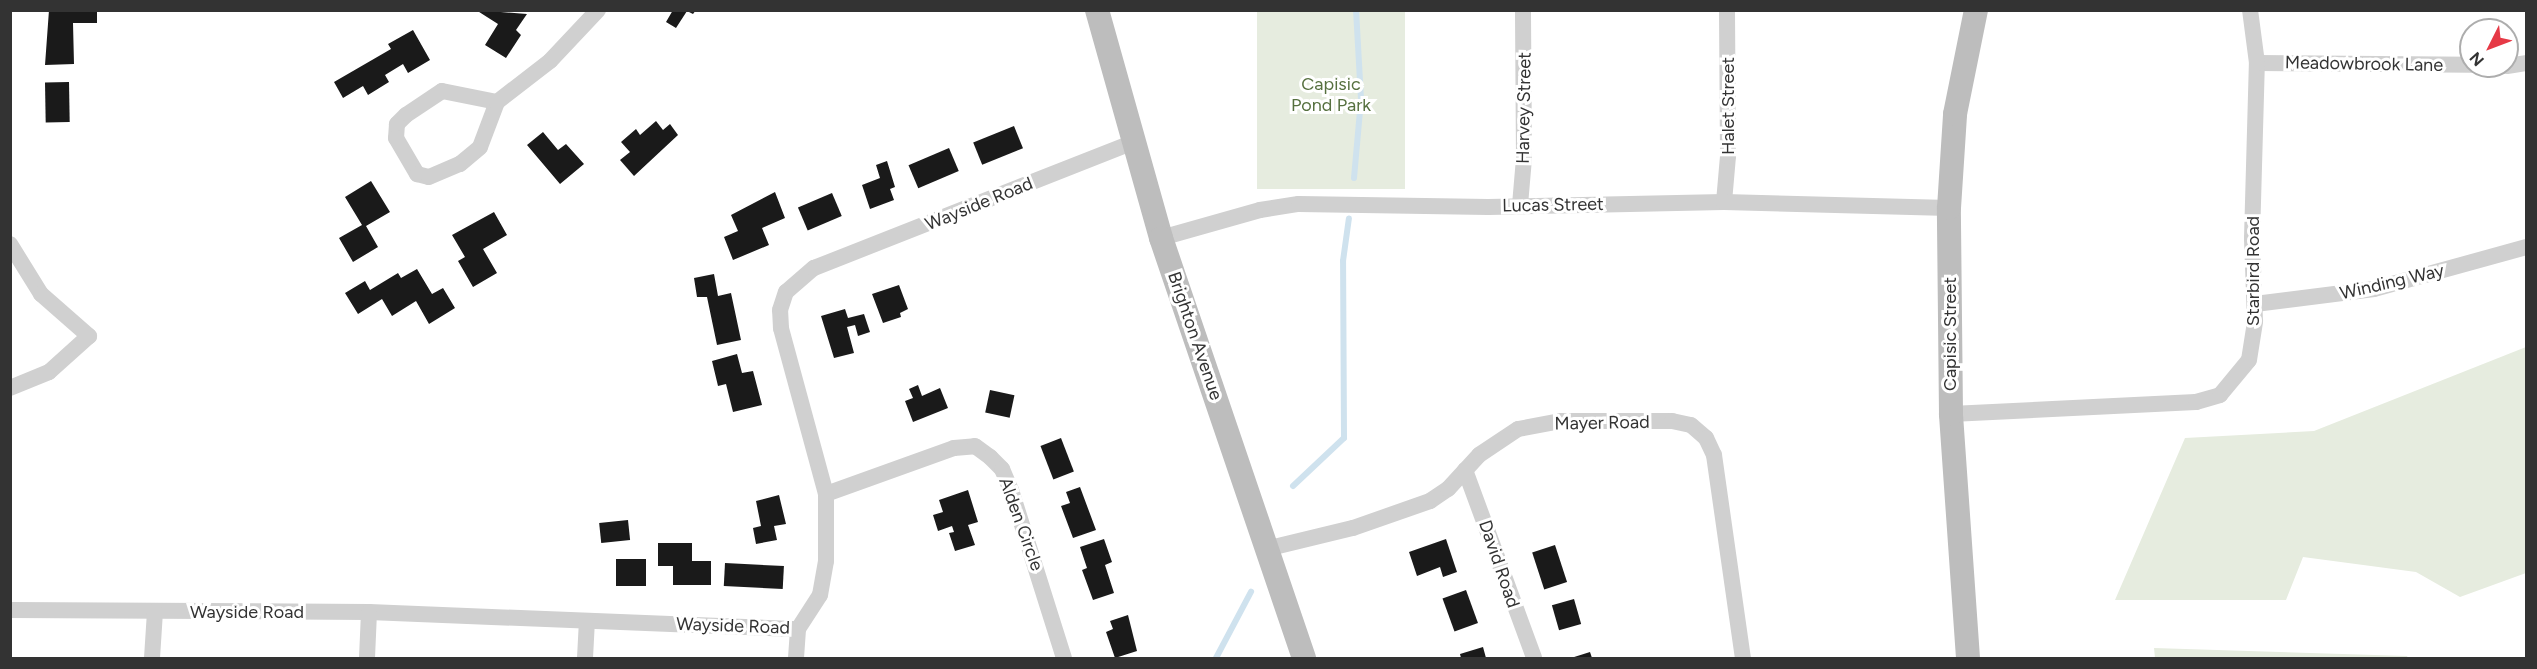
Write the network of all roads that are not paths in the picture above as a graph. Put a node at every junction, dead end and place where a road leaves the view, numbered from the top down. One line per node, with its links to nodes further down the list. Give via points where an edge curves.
1 (598, 10): 9 (street, via 550,61)
2 (1097, 10): 10 (main road, Brighton Avenue)
3 (1523, 10): 12 (street, Harvey Street, via 1524,158)
4 (1727, 10): 11 (street, Halet Street, via 1728,156)
5 (1976, 10): 13 (main road, Capisic Street, via 1956,114)
6 (2250, 10): 7 (street, Starbird Road)
7 (2257, 63): 8 (street, Meadowbrook Lane); 17 (street, Starbird Road, via 2252,238)
8 (2459, 65)
9 (497, 102): 9 (street, via 480,147 446,171 429,177 417,174 396,138 397,124 406,115 442,91)
10 (1132, 143): 14 (main road, Brighton Avenue); 21 (street, Wayside Road, via 814,268 786,292 780,310 781,328)
11 (1724, 202): 12 (street, Lucas Street); 13 (street, Lucas Street)
12 (1520, 205): 14 (street, Lucas Street, via 1299,204 1260,210)
13 (1949, 208): 19 (main road, Capisic Street)
14 (1161, 238): 22 (main road, Brighton Avenue)
15 (10, 244): 18 (street, via 41,294 89,336 49,372)
16 (2526, 247): 17 (street, Winding Way, via 2374,289)
17 (2255, 304): 19 (street, Starbird Road, via 2249,360 2220,395 2155,406)
18 (10, 388)
19 (1951, 414): 36 (main road, Capisic Street)
20 (1465, 470): 22 (street, Mayer Road, via 1430,501 1353,528); 34 (street, David Road); 35 (street, Mayer Road, via 1479,455 1518,429 1561,421 1672,420 1691,425 1706,438 1714,455)
21 (826, 494): 27 (street, Wayside Road, via 826,561 820,595); 32 (street, Alden Circle, via 954,448 975,446 1002,469 1011,490)
22 (1266, 549): 33 (main road, Brighton Avenue)
23 (10, 610): 24 (street, Wayside Road)
24 (155, 612): 25 (street, Wayside Road); 28 (street)
25 (369, 612): 26 (street, Wayside Road); 29 (street)
26 (587, 621): 27 (street, Wayside Road); 30 (street)
27 (798, 629): 31 (street)
28 (152, 658)
29 (367, 658)
30 (585, 658)
31 (796, 658)
32 (1064, 658)
33 (1304, 658)
34 (1534, 658)
35 (1743, 658)
36 (1968, 658)

